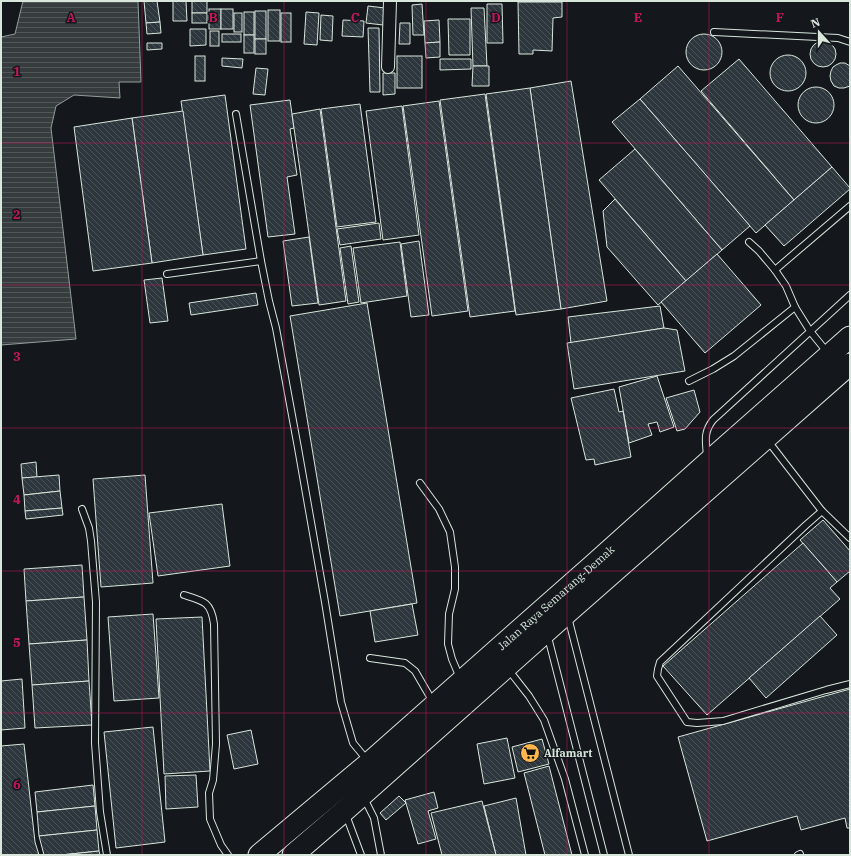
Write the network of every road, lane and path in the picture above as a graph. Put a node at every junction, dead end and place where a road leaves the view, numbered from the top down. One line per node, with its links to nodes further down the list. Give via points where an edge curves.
1 (390, 1): 4 (street)
2 (714, 32): 3 (lane, via 838,38)
3 (850, 42)
4 (388, 67)
5 (236, 114): 8 (lane)
6 (850, 206): 9 (lane)
7 (749, 242): 9 (lane)
8 (260, 261): 10 (lane); 32 (lane, via 276,328 341,702 353,743)
9 (775, 270): 12 (lane, via 786,286)
10 (167, 274)
11 (850, 295): 13 (lane)
12 (795, 307): 13 (lane); 17 (lane, via 734,356)
13 (810, 331): 15 (lane); 19 (lane, via 708,426)
14 (850, 337): 15 (highway, Jalan Raya Semarang-Demak)
15 (830, 355): 19 (highway, Jalan Raya Semarang-Demak)
16 (850, 364): 18 (highway, Jalan Raya Semarang-Demak)
17 (689, 381)
18 (765, 439): 22 (lane); 25 (highway, Jalan Raya Semarang-Demak)
19 (707, 463): 29 (highway, Jalan Raya Semarang-Demak)
20 (420, 483): 29 (lane, via 439,509 450,532 455,589 449,614 448,644)
21 (82, 509): 35 (lane, via 91,541 96,602 95,743 100,812)
22 (822, 511): 23 (lane); 30 (lane, via 660,662 657,676 687,722 696,723 723,721)
23 (850, 538)
24 (184, 595): 36 (lane, via 202,600 210,608 214,624 216,744 213,780 209,793 210,819 220,845)
25 (567, 613): 26 (highway, Jalan Raya Semarang-Demak); 43 (lane)
26 (548, 631): 28 (highway, Jalan Raya Semarang-Demak); 42 (lane)
27 (370, 658): 31 (lane, via 405,663 415,671)
28 (507, 667): 33 (highway, Jalan Raya Semarang-Demak); 41 (lane, via 544,720 565,778)
29 (462, 681): 31 (highway, Jalan Raya Semarang-Demak)
30 (850, 684)
31 (435, 705): 32 (highway, Jalan Raya Semarang-Demak)
32 (369, 763): 37 (highway, Jalan Raya Semarang-Demak)
33 (362, 795): 34 (highway, Jalan Raya Semarang-Demak); 40 (lane, via 374,818)
34 (344, 811): 38 (highway, Jalan Raya Semarang-Demak); 39 (lane)
35 (107, 855)
36 (228, 855)
37 (259, 855)
38 (293, 855)
39 (361, 855)
40 (381, 855)
41 (585, 855)
42 (604, 855)
43 (629, 855)

